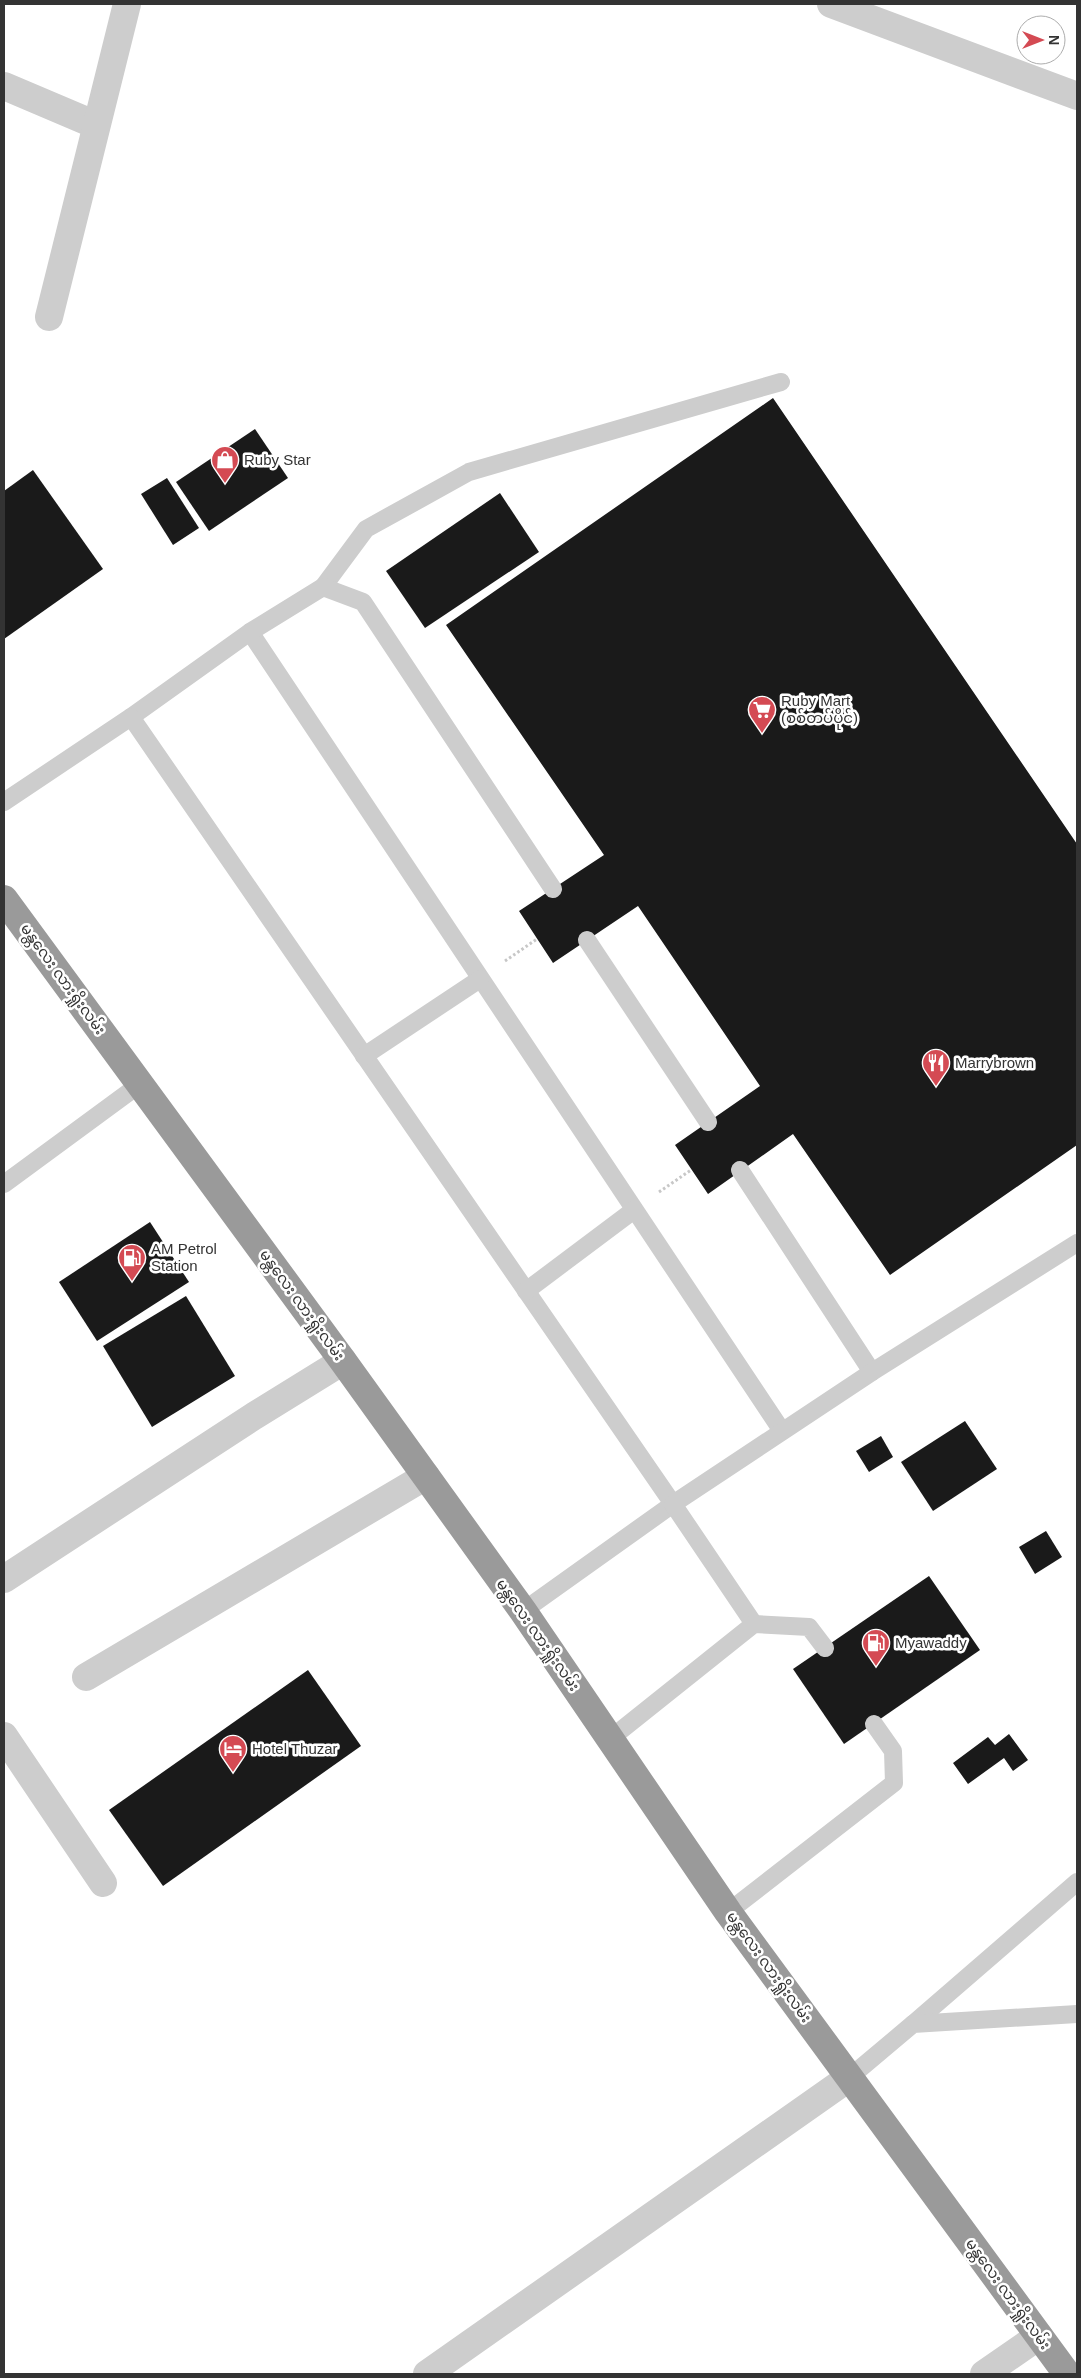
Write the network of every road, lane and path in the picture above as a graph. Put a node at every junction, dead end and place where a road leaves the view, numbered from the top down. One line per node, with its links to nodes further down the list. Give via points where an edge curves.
1 (127, 4): 5 (street)
2 (831, 4): 4 (street)
3 (4, 86): 5 (street)
4 (1077, 96)
5 (96, 125): 6 (street)
6 (49, 317)
7 (781, 382): 8 (lane, via 469,472 366,529)
8 (323, 587): 9 (lane); 12 (lane, via 363,602)
9 (250, 632): 10 (lane); 16 (lane)
10 (131, 717): 11 (lane); 17 (lane)
11 (4, 802)
12 (553, 889)
13 (4, 899): 18 (highway, မန္တလေး လားရှိုးလမ်း)
14 (537, 938): 16 (path)
15 (588, 940): 19 (lane)
16 (480, 978): 17 (lane); 23 (lane)
17 (364, 1056): 25 (lane)
18 (140, 1084): 22 (lane); 26 (highway, မန္တလေး လားရှိုးလမ်း)
19 (708, 1122)
20 (691, 1170): 23 (path)
21 (740, 1170): 27 (lane)
22 (4, 1184)
23 (634, 1210): 25 (lane); 28 (lane)
24 (1077, 1243): 27 (lane)
25 (526, 1291): 30 (lane)
26 (343, 1360): 29 (highway, မန္တလေး လားရှိုးလမ်း); 31 (street)
27 (872, 1372): 28 (lane)
28 (782, 1431): 30 (lane)
29 (426, 1476): 32 (highway, မန္တလေး လားရှိုးလမ်း); 35 (street)
30 (673, 1504): 32 (lane); 33 (lane)
31 (4, 1578)
32 (523, 1611): 38 (highway, မန္တလေး လားရှိုးလမ်း)
33 (754, 1624): 34 (lane, via 809,1627); 38 (lane)
34 (825, 1648)
35 (86, 1677)
36 (874, 1724): 41 (lane, via 893,1751 894,1783)
37 (4, 1736): 39 (street)
38 (610, 1739): 41 (highway, မန္တလေး လားရှိုးလမ်း)
39 (103, 1882)
40 (1077, 1882): 43 (lane)
41 (728, 1912): 44 (highway, မန္တလေး လားရှိုးလမ်း)
42 (1077, 2014): 43 (lane)
43 (913, 2024): 44 (lane)
44 (850, 2077): 45 (highway, မန္တလေး လားရှိုးလမ်း); 46 (street)
45 (1040, 2336): 47 (street); 48 (highway, မန္တလေး လားရှိုးလမ်း)
46 (427, 2374)
47 (984, 2374)
48 (1067, 2374)

